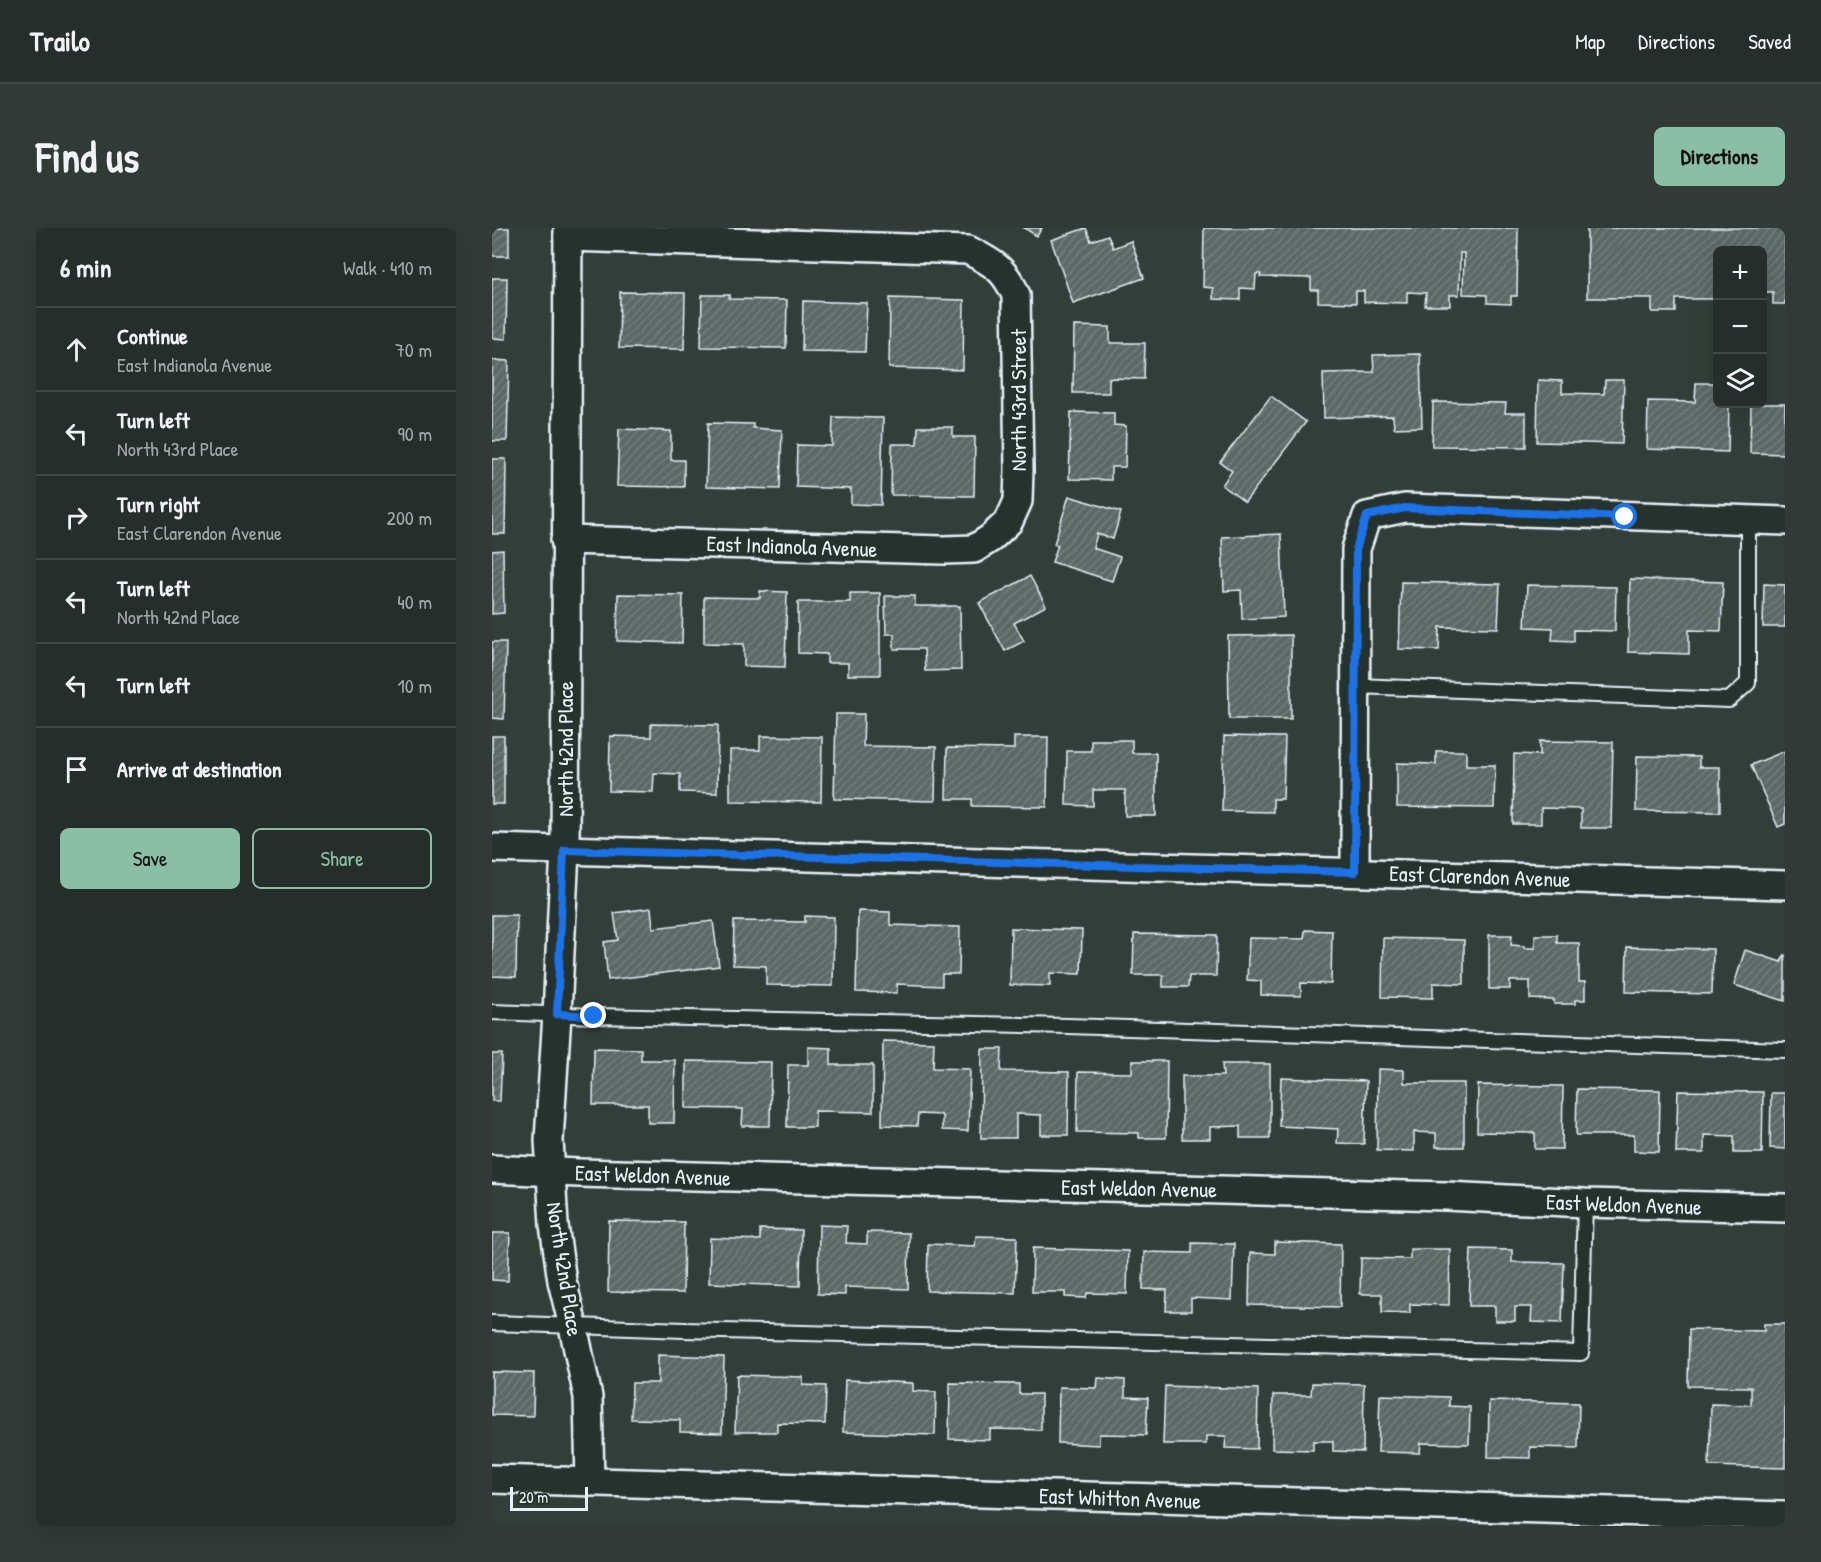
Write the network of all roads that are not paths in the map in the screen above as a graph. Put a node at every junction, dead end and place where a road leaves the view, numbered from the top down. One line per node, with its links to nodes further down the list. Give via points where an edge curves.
1 (568, 233): 3 (street, North 43rd Street, via 968,250 994,264 1009,279 1016,295 1018,317 1018,501); 5 (street, North 42nd Place)
2 (1748, 520): 4 (street); 6 (street, via 1405,508 1367,516 1356,549); 6 (lane, via 1748,683 1729,700)
3 (1009, 521): 5 (street, East Indianola Avenue, via 974,549)
4 (1785, 521)
5 (565, 540): 8 (street, North 42nd Place)
6 (1356, 686): 9 (street)
7 (492, 848): 8 (street, East Clarendon Avenue)
8 (564, 850): 9 (street, East Clarendon Avenue); 12 (street, North 42nd Place)
9 (1355, 872): 10 (street, East Clarendon Avenue)
10 (1785, 885)
11 (492, 1012): 12 (lane)
12 (557, 1014): 13 (lane); 15 (street, North 42nd Place, via 549,1140)
13 (1785, 1050)
14 (492, 1169): 15 (street, East Weldon Avenue)
15 (551, 1172): 16 (street, East Weldon Avenue); 19 (street, North 42nd Place, via 562,1281)
16 (1585, 1203): 17 (street, East Weldon Avenue); 19 (lane, via 1581,1353)
17 (1785, 1208)
18 (492, 1323): 19 (lane)
19 (573, 1326): 21 (street, North 42nd Place, via 588,1397)
20 (492, 1479): 21 (street, East Whitton Avenue)
21 (590, 1482): 22 (street, East Whitton Avenue)
22 (1316, 1515): 23 (street, East Whitton Avenue)
23 (1785, 1516)

